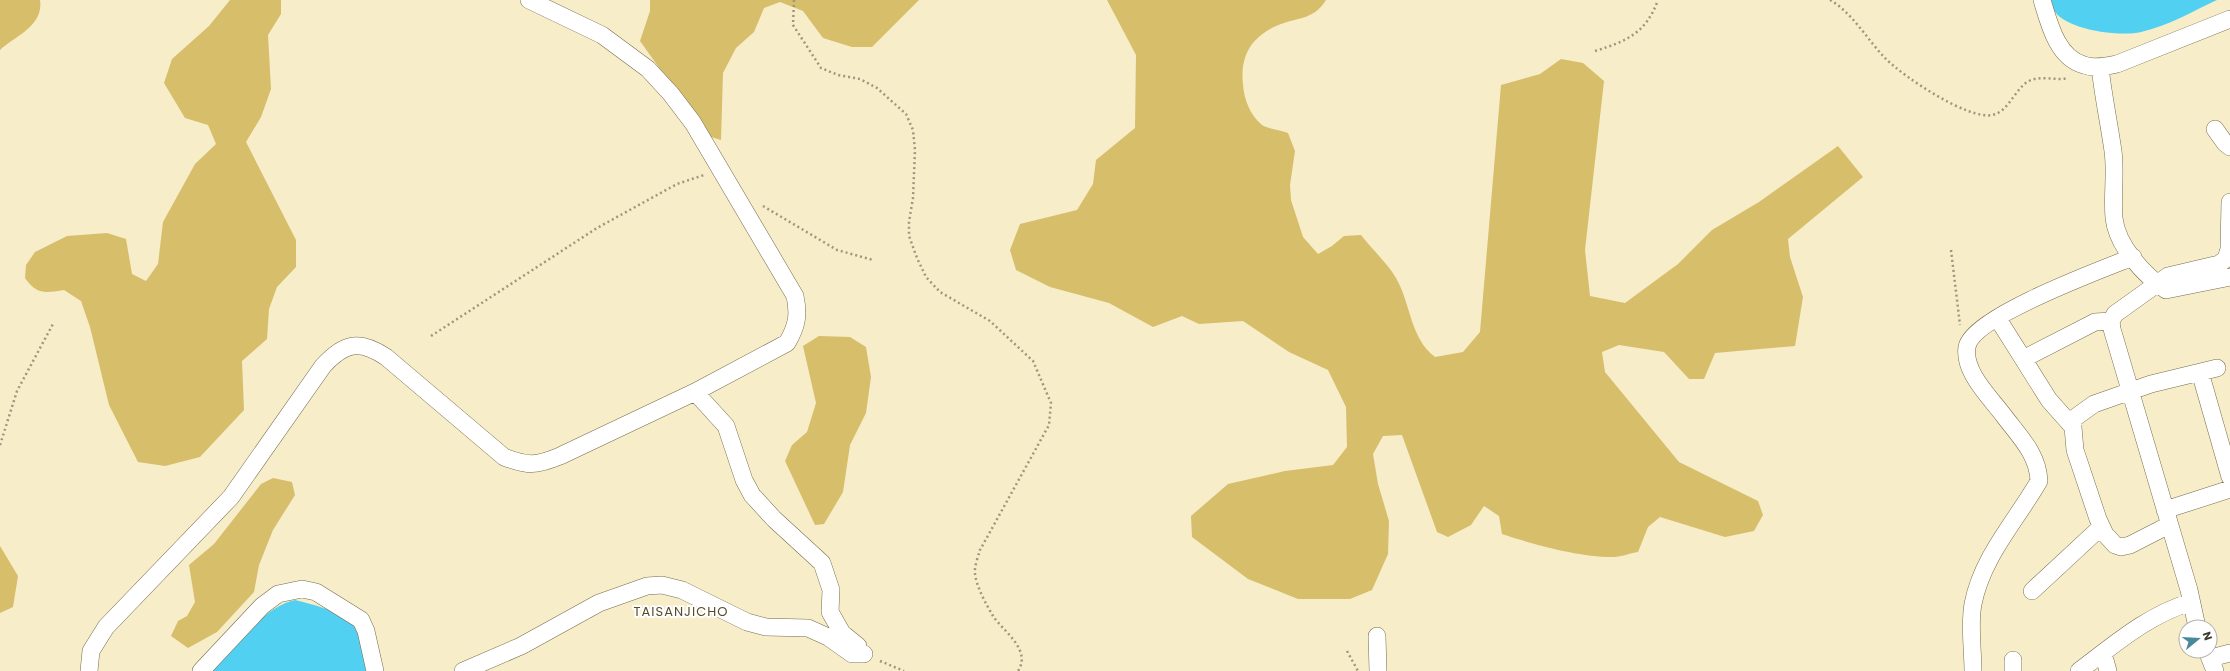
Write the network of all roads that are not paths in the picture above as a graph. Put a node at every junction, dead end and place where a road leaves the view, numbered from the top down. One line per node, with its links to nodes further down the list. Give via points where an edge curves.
1 (529, 0): 14 (street, via 602,35 648,69 671,94 693,123 795,296 799,311 787,343)
2 (2042, 0): 4 (street, via 2057,42 2075,62)
3 (2230, 19): 4 (street, via 2123,62)
4 (2092, 66): 8 (street, via 2113,152 2114,218 2120,237)
5 (2215, 129): 6 (street)
6 (2230, 147)
7 (2230, 202): 10 (street, via 2229,249 2226,259 2219,264 2168,276)
8 (2132, 257): 10 (street); 11 (street, via 2056,286)
9 (2230, 277): 10 (street, via 2174,290 2166,290)
10 (2157, 283): 12 (street, via 2115,314)
11 (1998, 319): 13 (street); 33 (street, via 1975,332 1967,347 1969,364 1978,381 2035,460 2039,481 1997,547 1976,589 1973,606)
12 (2111, 321): 13 (street, via 2095,322); 15 (street)
13 (2023, 359): 16 (street, via 2049,400)
14 (695, 392): 28 (street, via 560,456 542,463 524,465 504,457 386,357 372,348 351,345 336,352 323,366 231,497 106,627 91,651); 31 (street, via 726,426 744,480 752,495 822,563 831,590 830,612 834,622 864,654 852,654 828,637 808,628 766,627 747,622 682,590 662,585 627,591 521,646)
15 (2130, 392): 16 (street, via 2094,404); 17 (street, via 2150,384 2208,370); 19 (street)
16 (2069, 422): 20 (street, via 2073,427 2075,450)
17 (2230, 477)
18 (2230, 489): 19 (street)
19 (2167, 518): 20 (street, via 2130,545 2121,547 2115,545); 22 (street)
20 (2100, 527): 21 (street)
21 (2032, 591)
22 (2191, 602): 23 (street); 26 (street, via 2144,623)
23 (2195, 619)
24 (1377, 636): 32 (street)
25 (2230, 652): 27 (street)
26 (2103, 653): 34 (street); 35 (street)
27 (2211, 660)
28 (89, 671)
29 (201, 671): 30 (street, via 262,606 278,594 302,590 316,592 361,620)
30 (375, 671)
31 (463, 671)
32 (1378, 671)
33 (1973, 671)
34 (2079, 671)
35 (2108, 671)

